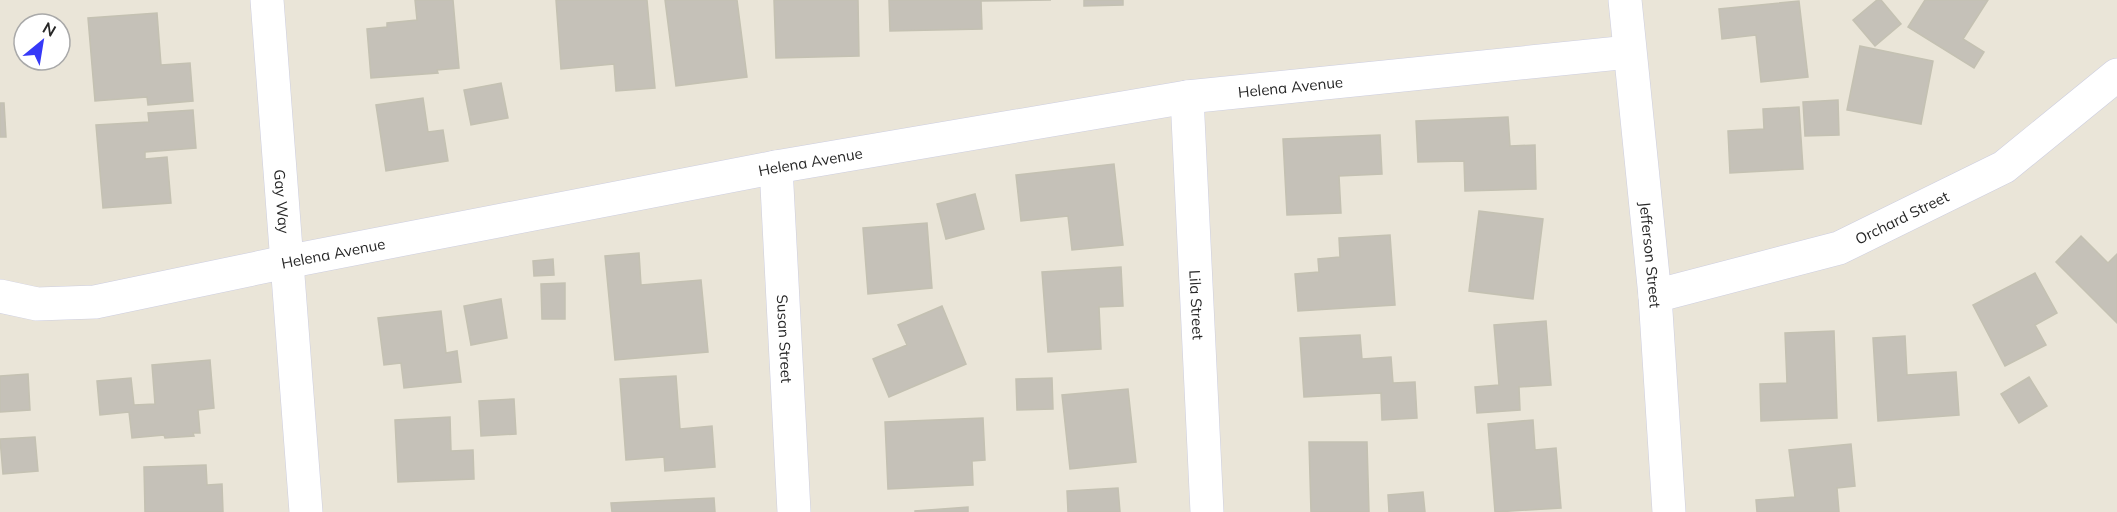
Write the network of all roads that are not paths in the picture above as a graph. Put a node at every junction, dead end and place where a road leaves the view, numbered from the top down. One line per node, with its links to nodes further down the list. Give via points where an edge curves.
1 (267, 0): 7 (street, Gay Way)
2 (1625, 0): 3 (street, Jefferson Street)
3 (1629, 52): 5 (street, Helena Avenue); 9 (street, Jefferson Street)
4 (2117, 75): 9 (street, Orchard Street, via 2004,167 1839,248)
5 (1187, 98): 6 (street, Helena Avenue); 12 (street, Lila Street)
6 (776, 167): 7 (street, Helena Avenue); 11 (street, Susan Street)
7 (286, 262): 8 (street, Helena Avenue, via 95,302 37,304); 10 (street, Gay Way)
8 (0, 296)
9 (1655, 296): 13 (street, Jefferson Street)
10 (306, 512)
11 (794, 512)
12 (1207, 512)
13 (1669, 512)

